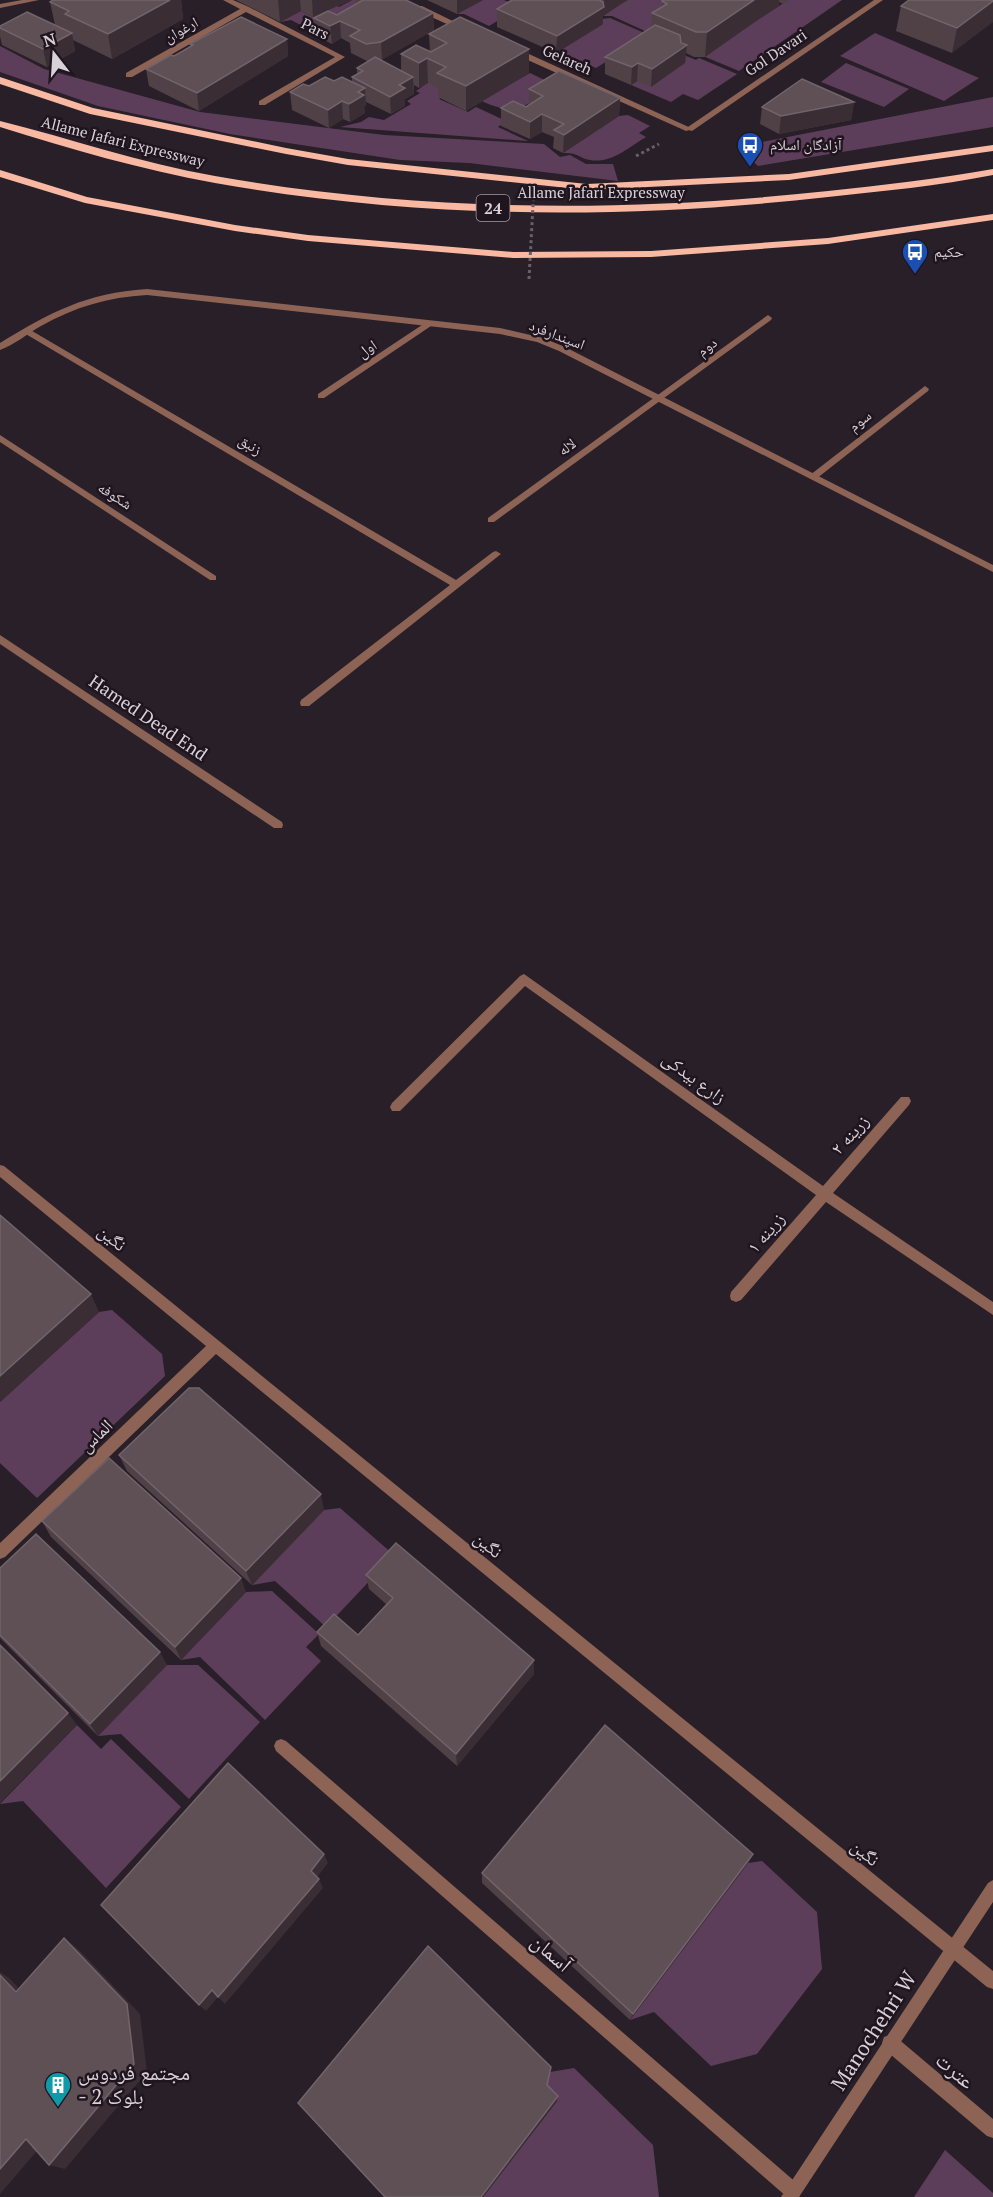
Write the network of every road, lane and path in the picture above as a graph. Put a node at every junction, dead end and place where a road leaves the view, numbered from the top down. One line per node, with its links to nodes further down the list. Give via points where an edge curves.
1 (35, 0): 5 (street)
2 (227, 0): 6 (street, Pars)
3 (879, 0): 13 (street, Gol Davari)
4 (412, 5): 7 (street)
5 (0, 6)
6 (246, 9): 9 (street, ارغوان); 11 (street, Pars, via 341,57)
7 (476, 34)
8 (508, 48): 13 (street, Gelareh)
9 (129, 75)
10 (0, 80): 14 (highway, via 90,111 286,152 587,187 789,177)
11 (262, 103)
12 (0, 124): 15 (highway, Allame Jafari Expressway / 24, via 172,172 328,196 466,208 634,210 722,206)
13 (689, 129)
14 (993, 148)
15 (993, 172)
16 (0, 173): 18 (highway, via 85,200 235,228 513,255 651,254 828,241)
17 (534, 187): 19 (path, bridge)
18 (993, 218)
19 (529, 279)
20 (768, 318): 26 (street, دوم)
21 (428, 324): 22 (street, اسپندارفرد, via 147,292 104,296 66,308); 25 (street, اول); 26 (street, اسپندارفرد, via 500,331 540,340)
22 (27, 331): 23 (street, اسپندارفرد); 33 (street, زنبق)
23 (0, 348)
24 (925, 389): 28 (street, سوم)
25 (321, 396)
26 (661, 398): 28 (street, اسپندارفرد); 29 (street, لاله)
27 (0, 438): 32 (street, شکوفه)
28 (813, 477): 31 (street, اسپندارفرد)
29 (491, 520)
30 (496, 554): 33 (street)
31 (993, 569)
32 (213, 578)
33 (457, 585): 35 (street)
34 (0, 639): 36 (street, Hamed Dead End)
35 (304, 703)
36 (278, 825)
37 (905, 1101): 40 (street, زرینه ۲)
38 (396, 1107): 40 (street, زارع بیدکی, via 524,979)
39 (0, 1170): 43 (street, نگین)
40 (823, 1193): 41 (street, زرینه ۱); 42 (street, زارع بیدکی)
41 (736, 1296)
42 (993, 1309)
43 (216, 1346): 44 (street, الماس); 47 (street, نگین)
44 (0, 1552)
45 (281, 1746): 51 (street, آسمان)
46 (993, 1887): 47 (street, Manochehri W)
47 (953, 1948): 48 (street, نگین); 49 (street, Manochehri W)
48 (993, 1981)
49 (890, 2043): 50 (street, عترت); 51 (street, Manochehri W)
50 (993, 2130)
51 (791, 2194)

